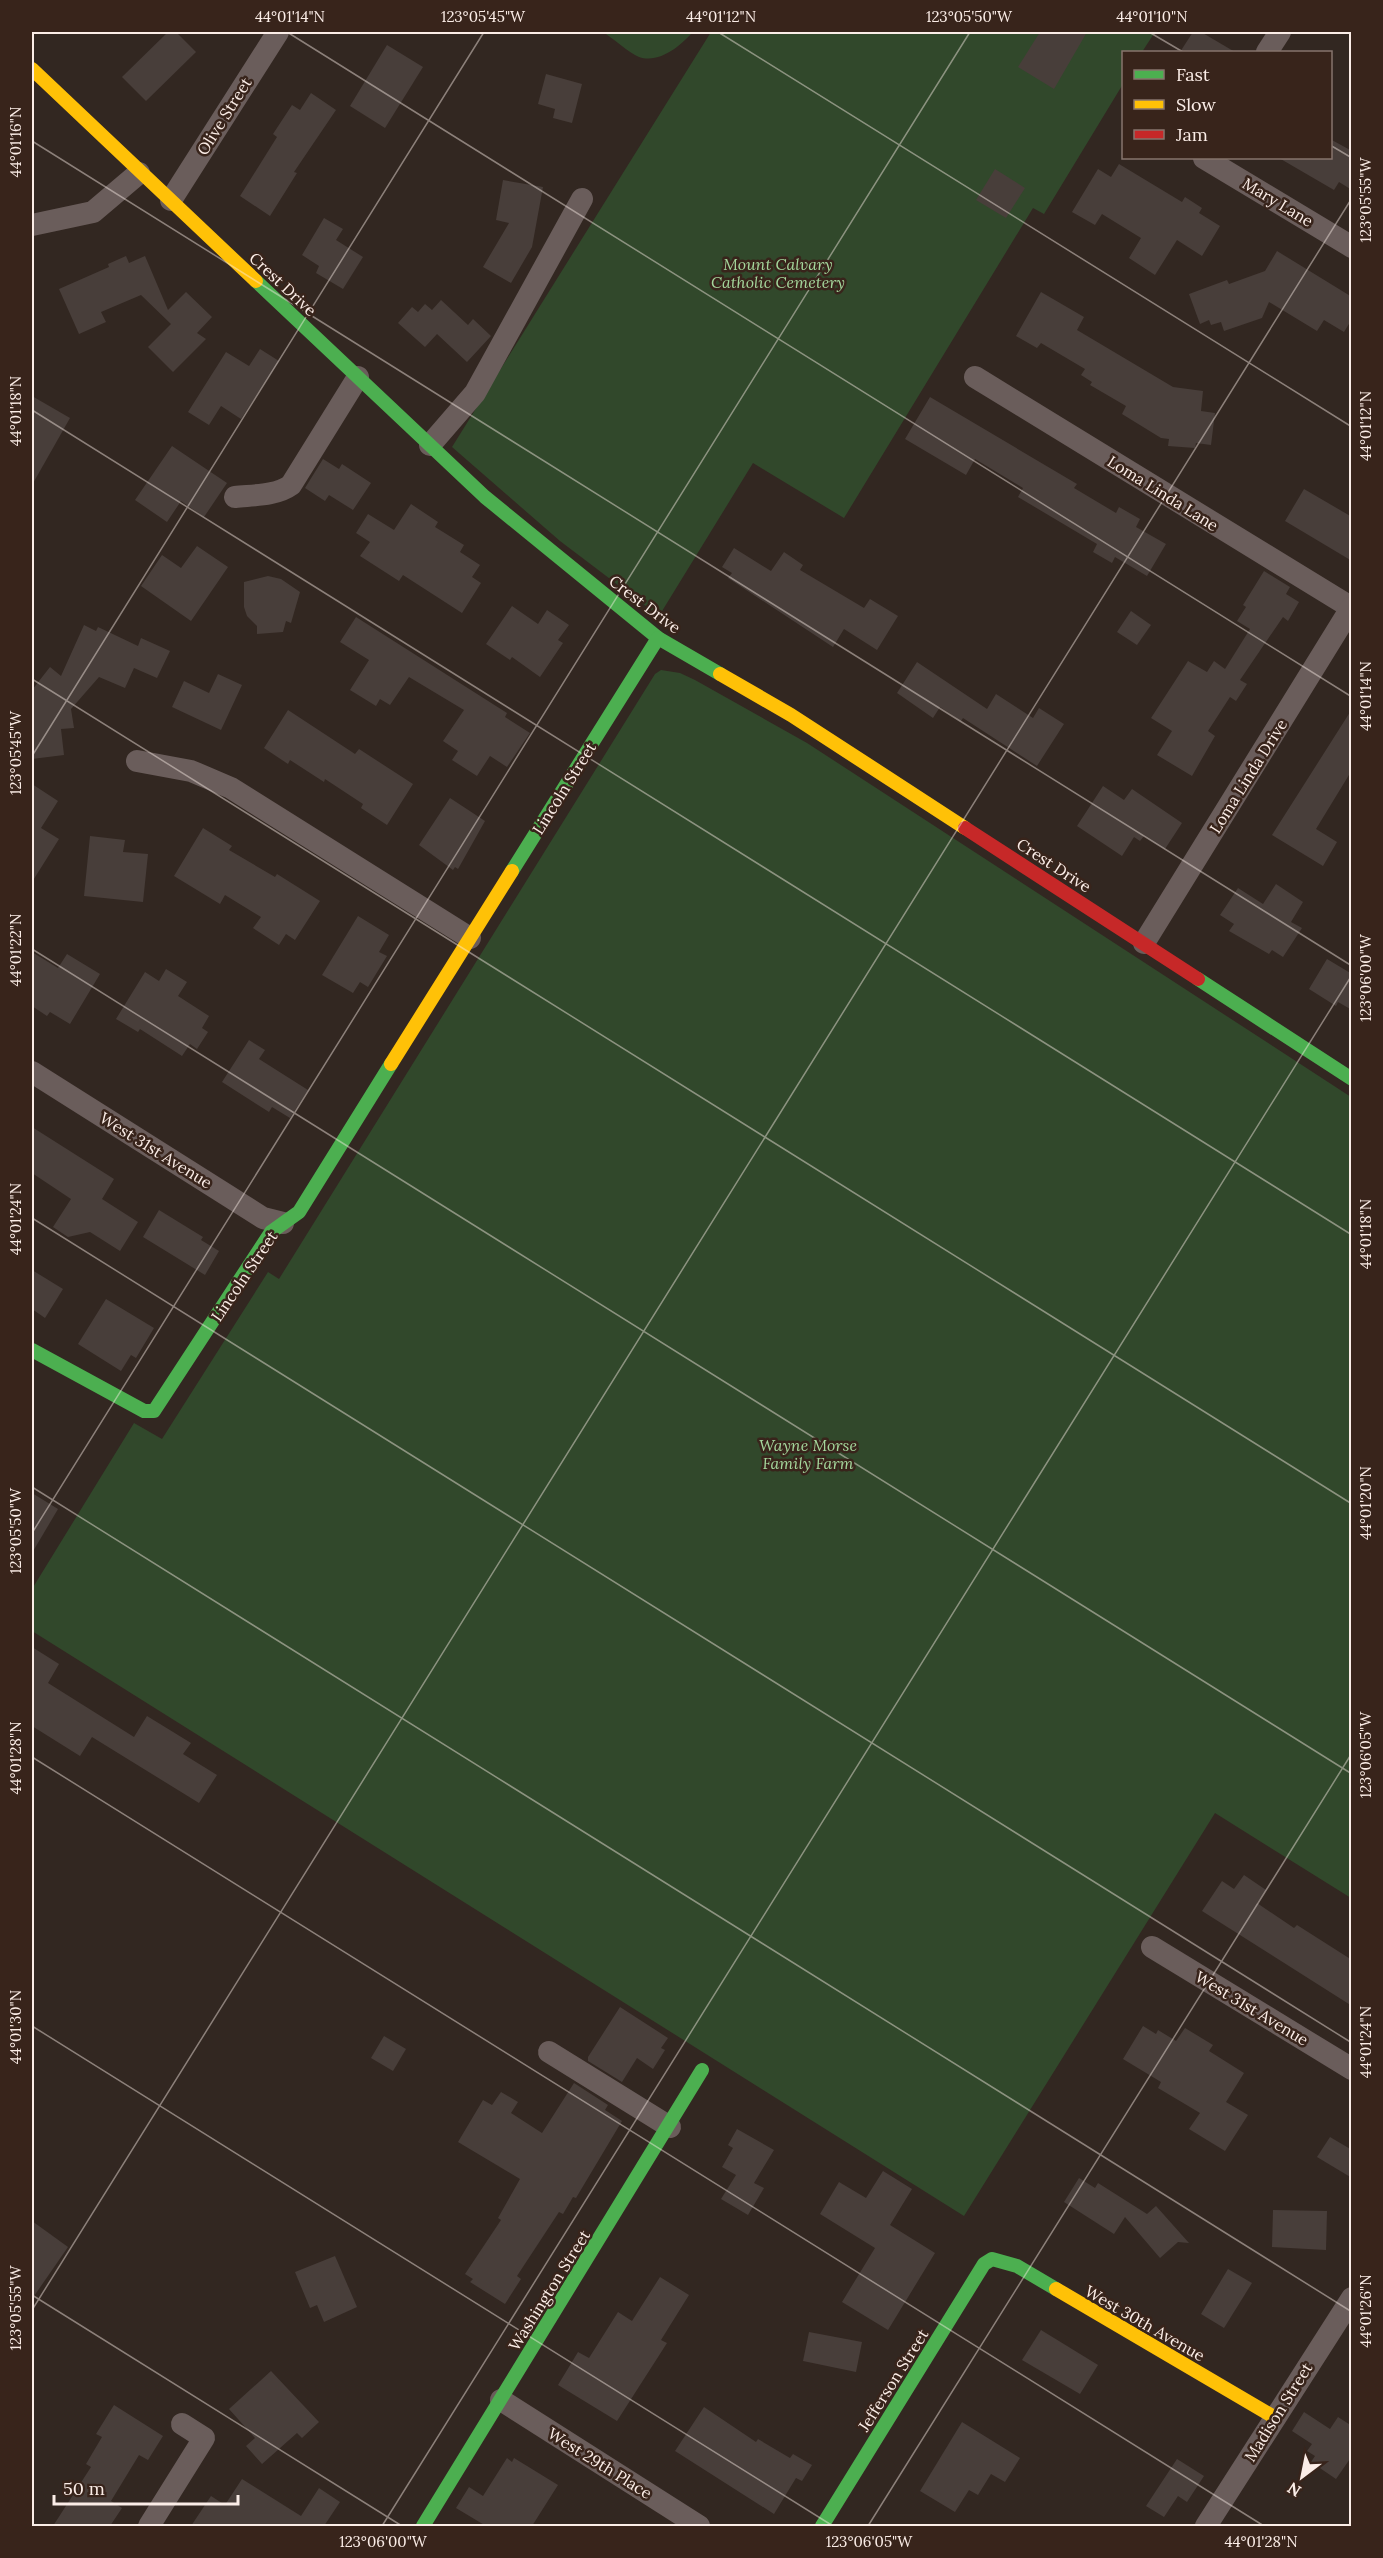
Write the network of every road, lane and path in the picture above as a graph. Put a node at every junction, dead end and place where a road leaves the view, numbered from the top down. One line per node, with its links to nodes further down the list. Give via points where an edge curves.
1 (278, 32): 8 (street, Olive Street)
2 (1280, 32): 3 (street)
3 (1268, 51)
4 (32, 69): 6 (street, Crest Drive)
5 (1206, 159): 10 (street, Mary Lane)
6 (140, 174): 8 (street, Crest Drive); 9 (street, via 93,212)
7 (582, 199): 13 (street, via 475,393)
8 (171, 200): 11 (street, Crest Drive)
9 (32, 225)
10 (1352, 247)
11 (358, 377): 13 (street, Crest Drive); 14 (street, via 291,485 267,493)
12 (975, 377): 15 (street, Loma Linda Lane)
13 (430, 446): 16 (street, Crest Drive, via 484,497)
14 (235, 496)
15 (1351, 608): 19 (street, Loma Linda Drive)
16 (658, 638): 18 (street, Lincoln Street); 19 (street, Crest Drive, via 792,715)
17 (137, 761): 18 (street, via 191,771 231,788)
18 (470, 938): 22 (street, Lincoln Street, via 299,1212)
19 (1144, 943): 21 (street, Crest Drive)
20 (32, 1072): 22 (street, West 31st Avenue, via 263,1218)
21 (1352, 1079)
22 (283, 1223): 23 (street, Lincoln Street, via 271,1232 154,1411 144,1411)
23 (32, 1350)
24 (1152, 1947): 26 (street, West 31st Avenue)
25 (549, 2052): 28 (street)
26 (1352, 2069)
27 (702, 2070): 28 (street, Washington Street)
28 (670, 2127): 31 (street, Washington Street)
29 (999, 2259): 32 (street, West 30th Avenue); 37 (street, Jefferson Street, via 984,2264)
30 (1352, 2298): 32 (street, Madison Street)
31 (501, 2400): 35 (street, Washington Street); 36 (street, West 29th Place)
32 (1274, 2417): 38 (street, Madison Street)
33 (182, 2424): 34 (street, via 204,2438)
34 (149, 2526)
35 (423, 2526)
36 (699, 2526)
37 (822, 2526)
38 (1206, 2526)

